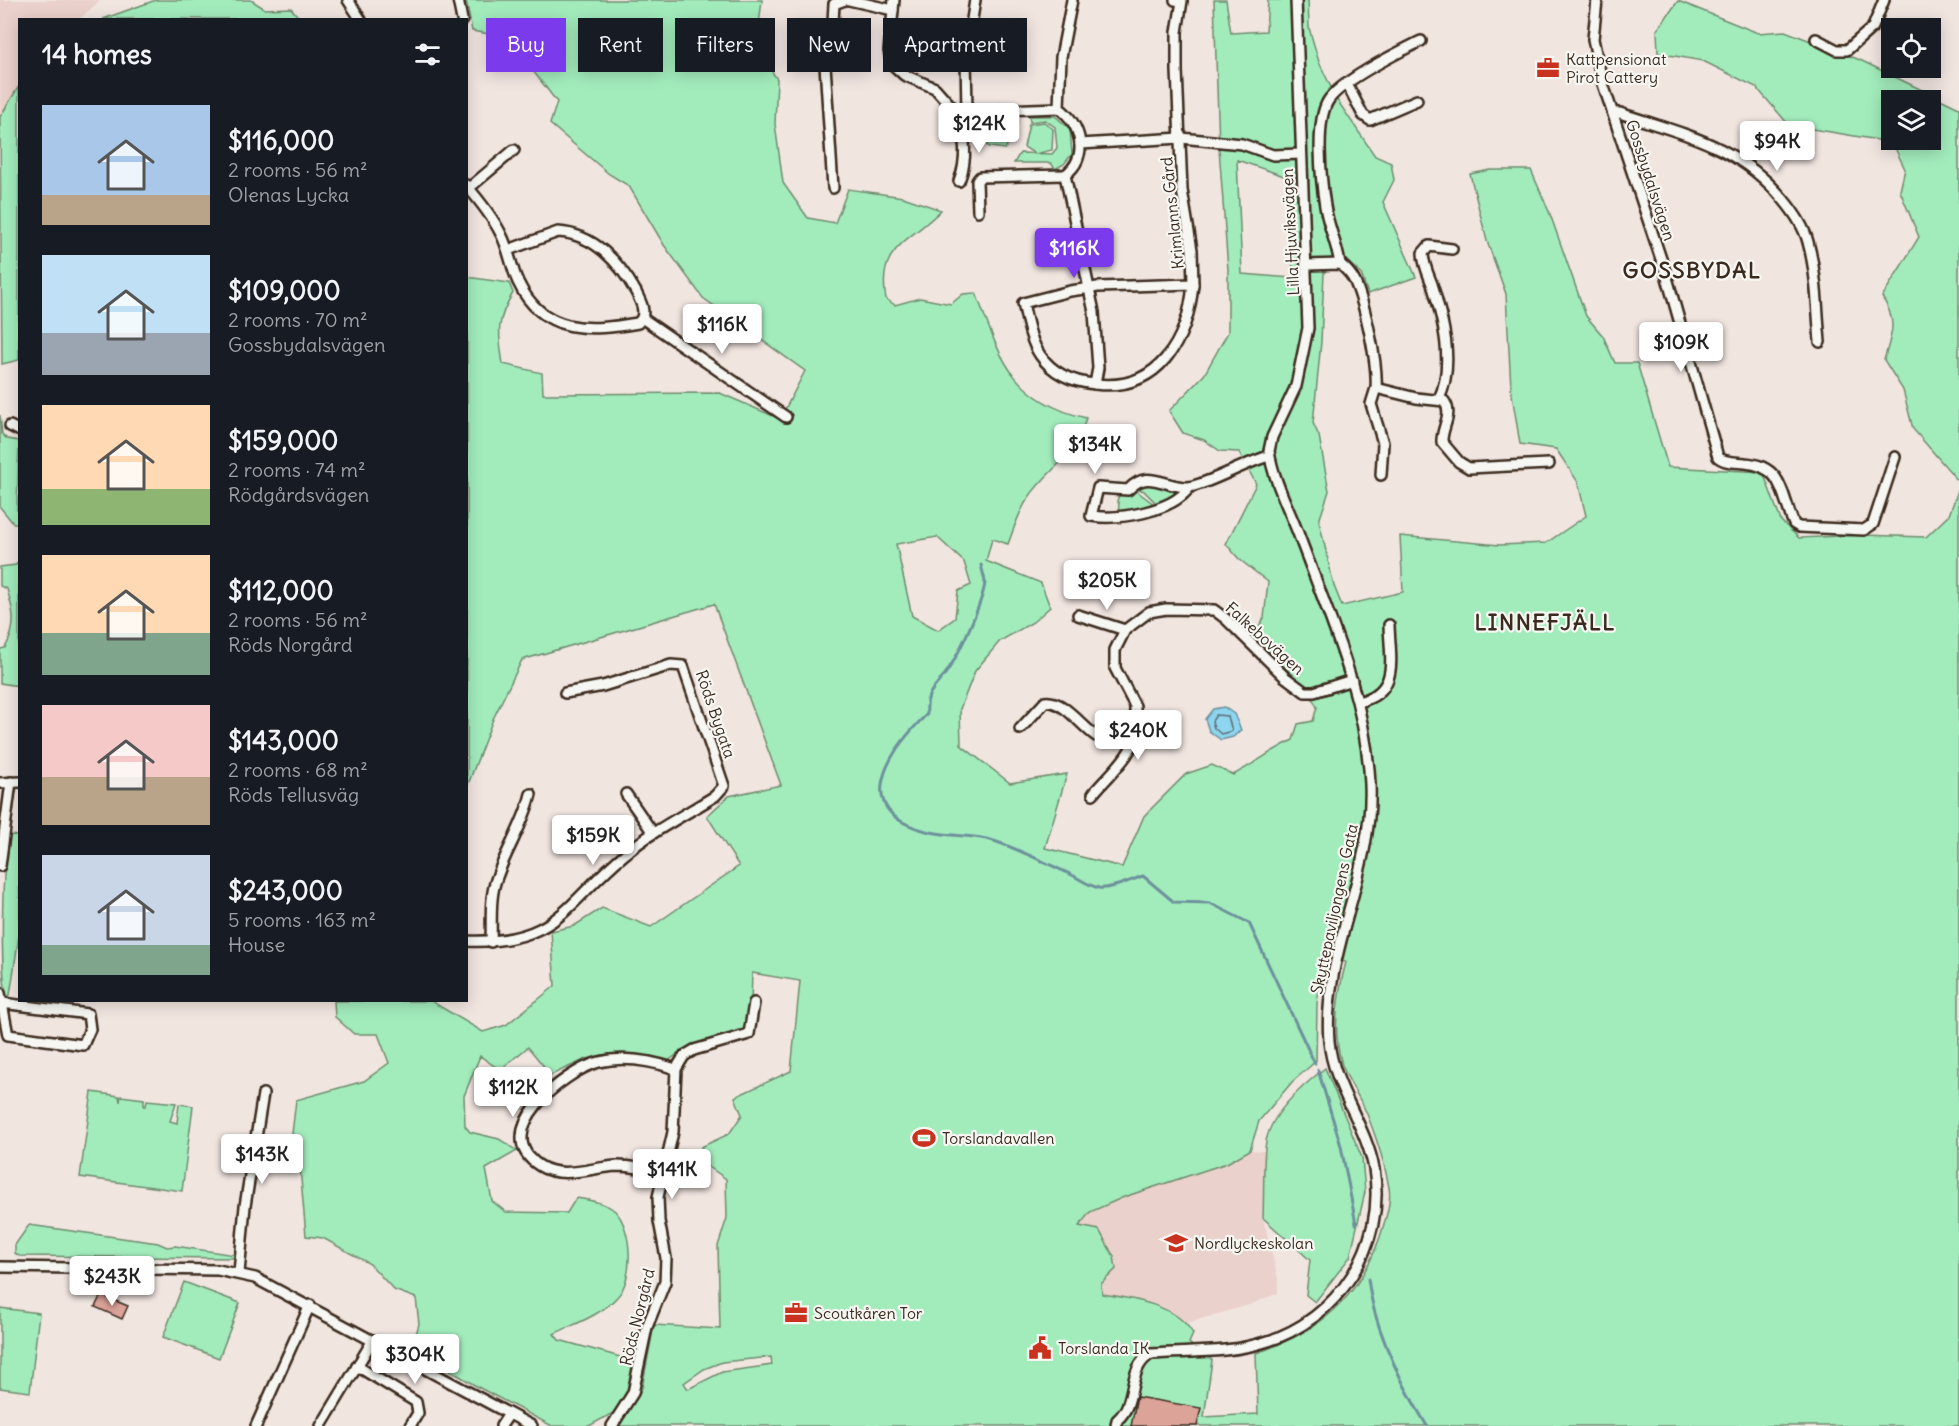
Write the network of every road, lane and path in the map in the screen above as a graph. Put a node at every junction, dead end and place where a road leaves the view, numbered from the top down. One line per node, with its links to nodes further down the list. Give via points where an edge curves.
1 (348, 0): 11 (street)
2 (458, 0): 12 (street)
3 (847, 0): 10 (street); 27 (street, via 834,4 832,9 832,40 825,65)
4 (975, 0): 18 (street)
5 (1072, 0): 17 (street, via 1061,57)
6 (1180, 0): 20 (street, Krimlanns Gård, via 1177,70)
7 (1296, 0): 23 (street, Lilla Hjuviksvägen)
8 (1597, 0): 19 (street, Gossbydalsvägen, via 1593,39)
9 (1884, 0): 13 (street, via 1873,27 1847,50 1837,50)
10 (893, 5): 18 (street, via 892,63 904,75 935,88)
11 (361, 18)
12 (462, 18)
13 (1816, 39)
14 (1421, 41): 15 (street)
15 (1347, 84): 16 (street, via 1370,120); 31 (street, via 1328,101 1322,121 1325,205)
16 (1418, 100)
17 (1059, 108): 18 (street); 21 (street, via 1077,129)
18 (962, 112): 25 (street, via 965,159)
19 (1613, 113): 36 (street, via 1725,150 1772,186 1795,215 1807,239 1815,269); 44 (street, Gossbydalsvägen, via 1666,274 1718,457 1755,464 1773,473 1794,524 1799,527 1864,530 1873,524)
20 (1181, 138): 21 (street); 23 (street, via 1242,144 1273,155); 33 (street, Krimlanns Gård, via 1182,190)
21 (1080, 144): 24 (street, via 1077,160)
22 (514, 150): 26 (street)
23 (1301, 154): 32 (street, Lilla Hjuviksvägen)
24 (1065, 175): 28 (street, via 980,177); 34 (street)
25 (959, 181)
26 (468, 186): 30 (street, via 493,220)
27 (832, 188)
28 (978, 211)
29 (1452, 249): 39 (street, via 1429,246 1423,252 1442,322 1446,354 1446,374)
30 (508, 250): 35 (street, via 525,295 552,319 586,329 638,323); 35 (street, via 558,232 595,246 618,263 643,306)
31 (1340, 264): 32 (street); 38 (street, via 1352,275 1360,296 1375,364)
32 (1307, 265): 43 (street, Lilla Hjuviksvägen, via 1308,328 1303,364 1288,409 1270,442)
33 (1193, 284): 34 (street); 37 (street, Krimlanns Gård, via 1188,314 1169,355 1136,381 1122,386)
34 (1094, 287): 37 (street); 37 (street, via 1023,303 1035,346 1047,364 1071,380)
35 (642, 318): 40 (street)
36 (1820, 342)
37 (1099, 385)
38 (1376, 388): 39 (street); 46 (street, via 1371,404 1382,437)
39 (1439, 399): 45 (street, via 1448,406 1442,442 1464,466 1477,469)
40 (786, 417)
41 (10, 426): 42 (street)
42 (18, 430)
43 (1269, 456): 47 (street); 51 (street, Skyttepaviljongens Gata)
44 (1895, 457)
45 (1549, 464)
46 (1381, 475)
47 (1189, 488): 47 (street, via 1146,479 1135,482 1128,490 1098,488 1091,516 1120,518 1152,509)
48 (1078, 615): 50 (street)
49 (1389, 625): 53 (street, via 1390,674 1384,690 1373,699)
50 (1125, 630): 51 (street, Falkebovägen, via 1149,612 1208,609 1226,619 1305,692); 54 (street, via 1114,658 1135,706)
51 (1352, 680): 53 (street, Skyttepaviljongens Gata)
52 (565, 693): 61 (street, Röds Bygata, via 671,665 683,666 724,786 715,796)
53 (1358, 702): 84 (street, Skyttepaviljongens Gata, via 1370,806 1357,888 1336,963 1329,1043 1374,1169 1375,1207 1367,1247 1356,1272 1336,1298 1281,1337 1248,1347 1151,1354 1144,1358 1135,1375 1126,1413)
54 (1131, 725): 55 (street, via 1113,734 1096,736 1051,701 1045,702); 60 (street, via 1137,738 1130,751)
55 (1020, 729)
56 (15, 782): 57 (street); 62 (street)
57 (0, 783)
58 (531, 794): 64 (street, via 526,816 496,877)
59 (626, 794): 61 (street)
60 (1093, 794)
61 (653, 833): 64 (street, via 622,856 547,926 519,938)
62 (0, 866)
63 (468, 941): 64 (street)
64 (491, 942)
65 (1, 998): 66 (street); 67 (street, via 8,1035 83,1045 90,1029 88,1014)
66 (18, 1001)
67 (23, 1002)
68 (754, 1003): 69 (street, via 749,1034 694,1050 684,1056)
69 (676, 1069): 71 (street, Röds Norgård, via 676,1111); 71 (street, via 654,1062 617,1060 582,1068 551,1089 523,1128 526,1151 533,1161 549,1170 562,1173 618,1166)
70 (263, 1094): 73 (street)
71 (662, 1174): 83 (street, Röds Norgård, via 658,1213 666,1258 665,1282 647,1326 633,1393)
72 (0, 1267): 73 (street)
73 (239, 1273): 74 (street)
74 (310, 1305): 75 (street); 78 (street)
75 (373, 1340): 76 (street); 77 (street)
76 (357, 1366): 79 (street); 80 (street, via 416,1402 418,1413)
77 (509, 1414): 81 (street); 82 (street)
78 (256, 1426)
79 (321, 1426)
80 (410, 1426)
81 (501, 1426)
82 (532, 1426)
83 (612, 1426)
84 (1116, 1426)

